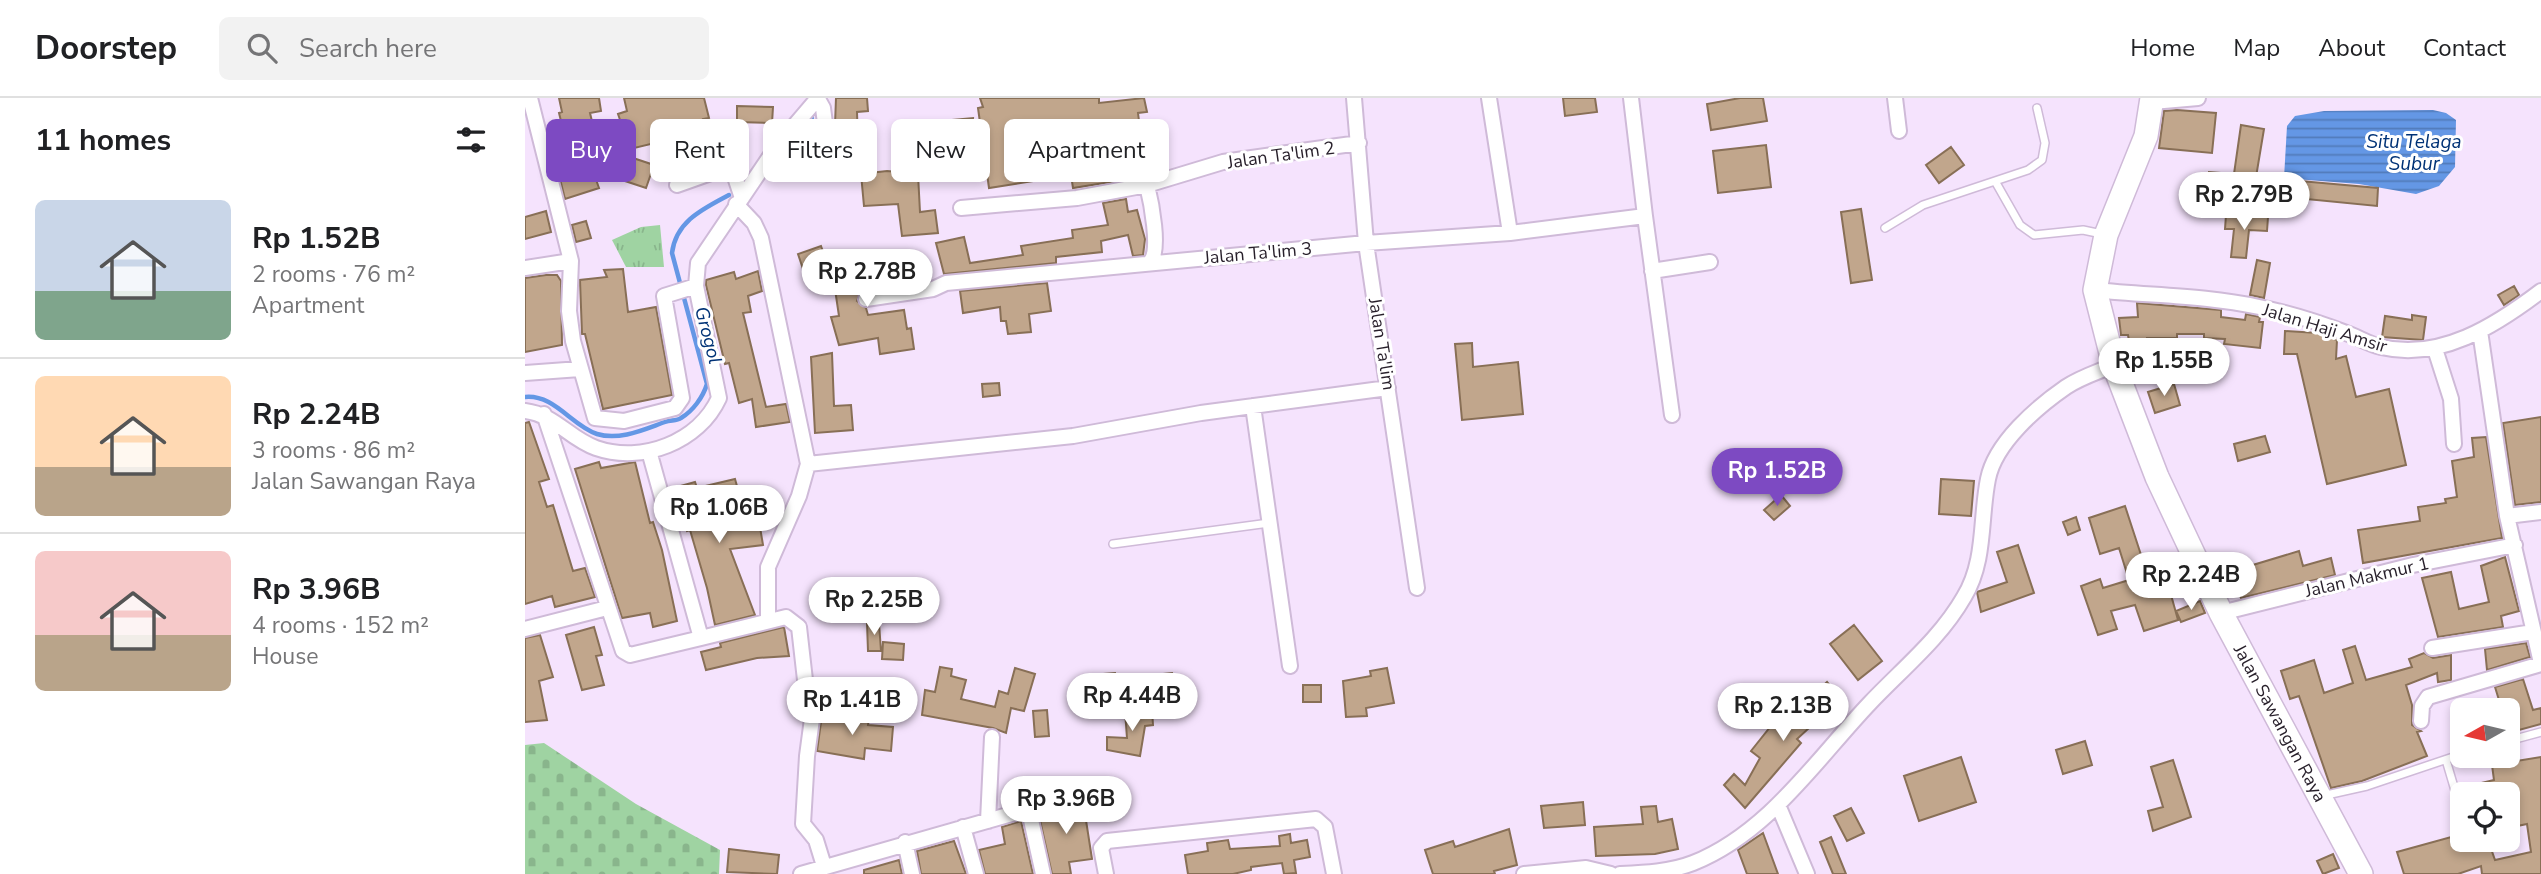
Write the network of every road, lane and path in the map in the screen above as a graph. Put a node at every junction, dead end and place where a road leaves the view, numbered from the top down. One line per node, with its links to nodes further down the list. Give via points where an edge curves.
1 (530, 98): 24 (street)
2 (1354, 98): 12 (street, Jalan Ta'lim)
3 (1489, 98): 20 (street)
4 (1631, 98): 18 (street)
5 (1895, 98): 11 (street)
6 (2198, 98): 8 (street)
7 (818, 100): 10 (street); 16 (street)
8 (2152, 100): 21 (highway, Jalan Sawangan Raya, via 2146,136)
9 (2037, 108): 13 (lane, via 2045,143 2042,160)
10 (825, 119)
11 (1899, 131)
12 (1359, 143): 14 (street, Jalan Ta'lim 2, via 1246,158); 22 (street, Jalan Ta'lim)
13 (1996, 181): 19 (lane, via 1923,205); 21 (lane, via 2020,225 2033,235 2083,230)
14 (1147, 184): 17 (street, Jalan Ta'lim 2, via 1077,198); 25 (street, via 1155,257)
15 (677, 185): 16 (street, via 725,168 734,174)
16 (739, 201): 29 (street, via 698,263); 46 (street, via 761,238)
17 (961, 208)
18 (1644, 216): 20 (street, Jalan Ta'lim 3); 28 (street)
19 (1885, 228)
20 (1510, 233): 22 (street, Jalan Ta'lim 3)
21 (2106, 235): 30 (highway, Jalan Sawangan Raya)
22 (1366, 243): 25 (street, Jalan Ta'lim 3); 39 (street, Jalan Ta'lim)
23 (895, 258): 32 (street)
24 (571, 261): 27 (street); 37 (street, via 569,311)
25 (1150, 262): 32 (street, Jalan Ta'lim 3, via 946,283)
26 (1710, 262): 28 (street)
27 (525, 268)
28 (1652, 271): 43 (street)
29 (693, 286): 37 (street, via 664,296 682,397 675,408 624,421 595,418); 45 (street, via 719,398 712,413 687,436)
30 (2095, 290): 35 (street, Jalan Haji Amsir, via 2231,301 2287,313 2379,346); 36 (highway, Jalan Sawangan Raya)
31 (2541, 291): 34 (street, Jalan Haji Amsir)
32 (901, 293): 33 (street, Jalan Ta'lim 3)
33 (866, 299)
34 (2480, 331): 35 (street, Jalan Haji Amsir); 48 (street)
35 (2435, 349): 44 (street, via 2451,398)
36 (2114, 365): 54 (highway, Jalan Sawangan Raya, via 2157,477); 72 (street, via 2066,387 1997,455 1988,476 1975,577 1965,597 1910,666 1867,706)
37 (580, 369): 38 (street)
38 (525, 373)
39 (1388, 388): 40 (street); 52 (street, Jalan Ta'lim)
40 (1253, 406): 46 (street, via 1073,436); 49 (street)
41 (525, 411): 42 (street)
42 (544, 414): 45 (street, via 597,448); 53 (street)
43 (1672, 415)
44 (2454, 444)
45 (649, 451): 58 (street)
46 (808, 464): 55 (street, via 768,567)
47 (2541, 512): 48 (street)
48 (2507, 516): 51 (street)
49 (1269, 523): 50 (lane); 61 (street)
50 (1113, 544)
51 (2515, 545): 54 (street, Jalan Makmur 1); 57 (street)
52 (1416, 588)
53 (607, 608): 56 (street); 58 (street, via 628,654)
54 (2221, 612): 71 (highway, Jalan Sawangan Raya)
55 (768, 621): 58 (street); 62 (street, via 786,617 799,627 805,680)
56 (525, 629)
57 (2533, 632): 59 (street); 60 (street)
58 (701, 638)
59 (2433, 648)
60 (2541, 663): 64 (street, via 2428,697)
61 (1290, 666)
62 (814, 704): 63 (street); 76 (street, via 803,817)
63 (884, 709)
64 (2421, 721)
65 (2541, 733): 67 (lane)
66 (992, 737): 73 (street)
67 (2520, 738)
68 (2450, 759): 69 (lane)
69 (2446, 761): 70 (lane); 71 (lane)
70 (2452, 782)
71 (2321, 797): 90 (highway, Jalan Sawangan Raya)
72 (1778, 805): 78 (street); 89 (street)
73 (988, 821): 74 (street); 83 (street, via 1014,812 1028,813)
74 (963, 827): 75 (street); 82 (street)
75 (905, 842): 77 (street); 81 (street)
76 (824, 866): 77 (street); 80 (street)
77 (842, 868)
78 (1696, 868): 88 (street)
79 (1542, 872): 86 (street); 87 (street, via 1586,868)
80 (801, 874)
81 (912, 874)
82 (977, 874)
83 (1043, 874)
84 (1106, 874): 85 (street, via 1101,848 1107,841 1316,819 1325,827)
85 (1334, 874)
86 (1524, 874)
87 (1611, 874)
88 (1620, 874)
89 (1807, 874)
90 (2361, 874)

